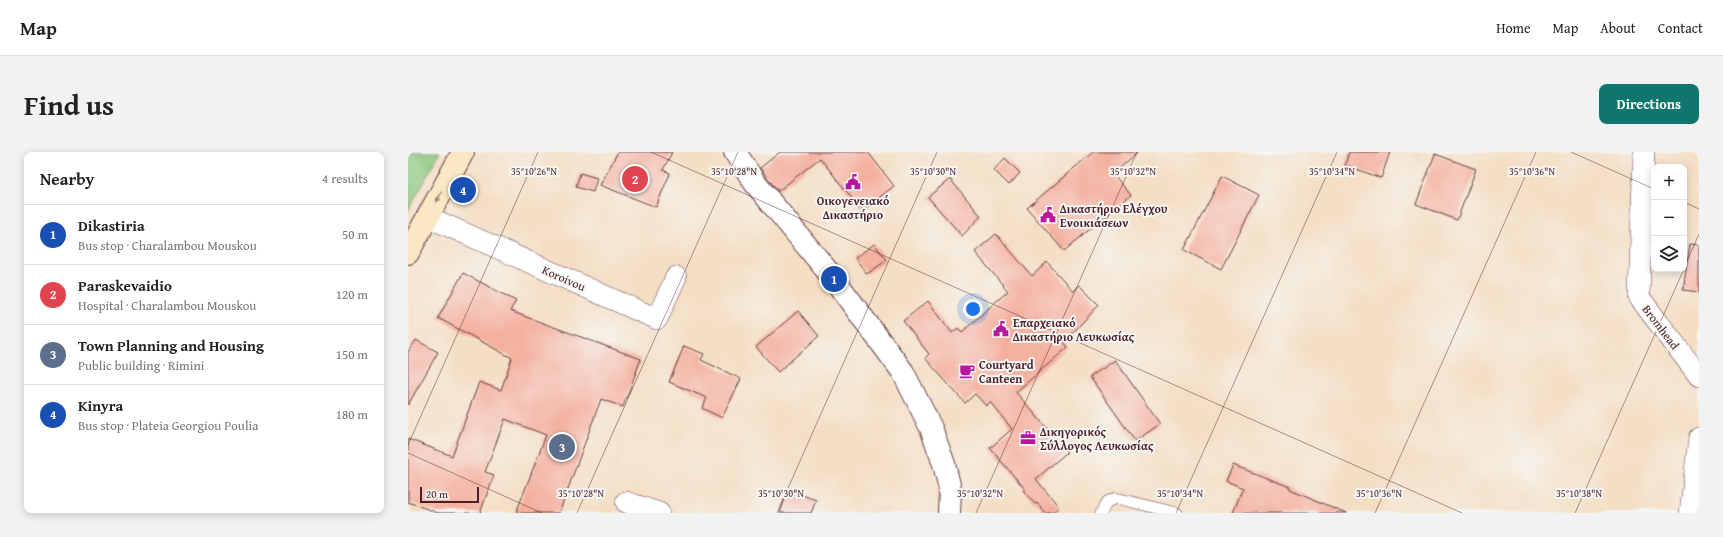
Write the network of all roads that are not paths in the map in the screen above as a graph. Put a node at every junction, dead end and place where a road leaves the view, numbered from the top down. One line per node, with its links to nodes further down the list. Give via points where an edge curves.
1 (463, 152): 4 (main road, one-way to 4)
2 (735, 152): 11 (street, via 755,183 834,278 903,372 931,428 944,464 950,489)
3 (1644, 152): 7 (street, Bromhead, via 1639,297)
4 (428, 217): 5 (main road); 6 (street, Koroivou, via 657,319)
5 (408, 253)
6 (676, 277)
7 (1699, 376)
8 (1699, 438): 14 (street)
9 (626, 502): 10 (street)
10 (659, 513)
11 (949, 513)
12 (1101, 513): 13 (lane, via 1107,502 1116,498)
13 (1177, 513)
14 (1690, 513)

